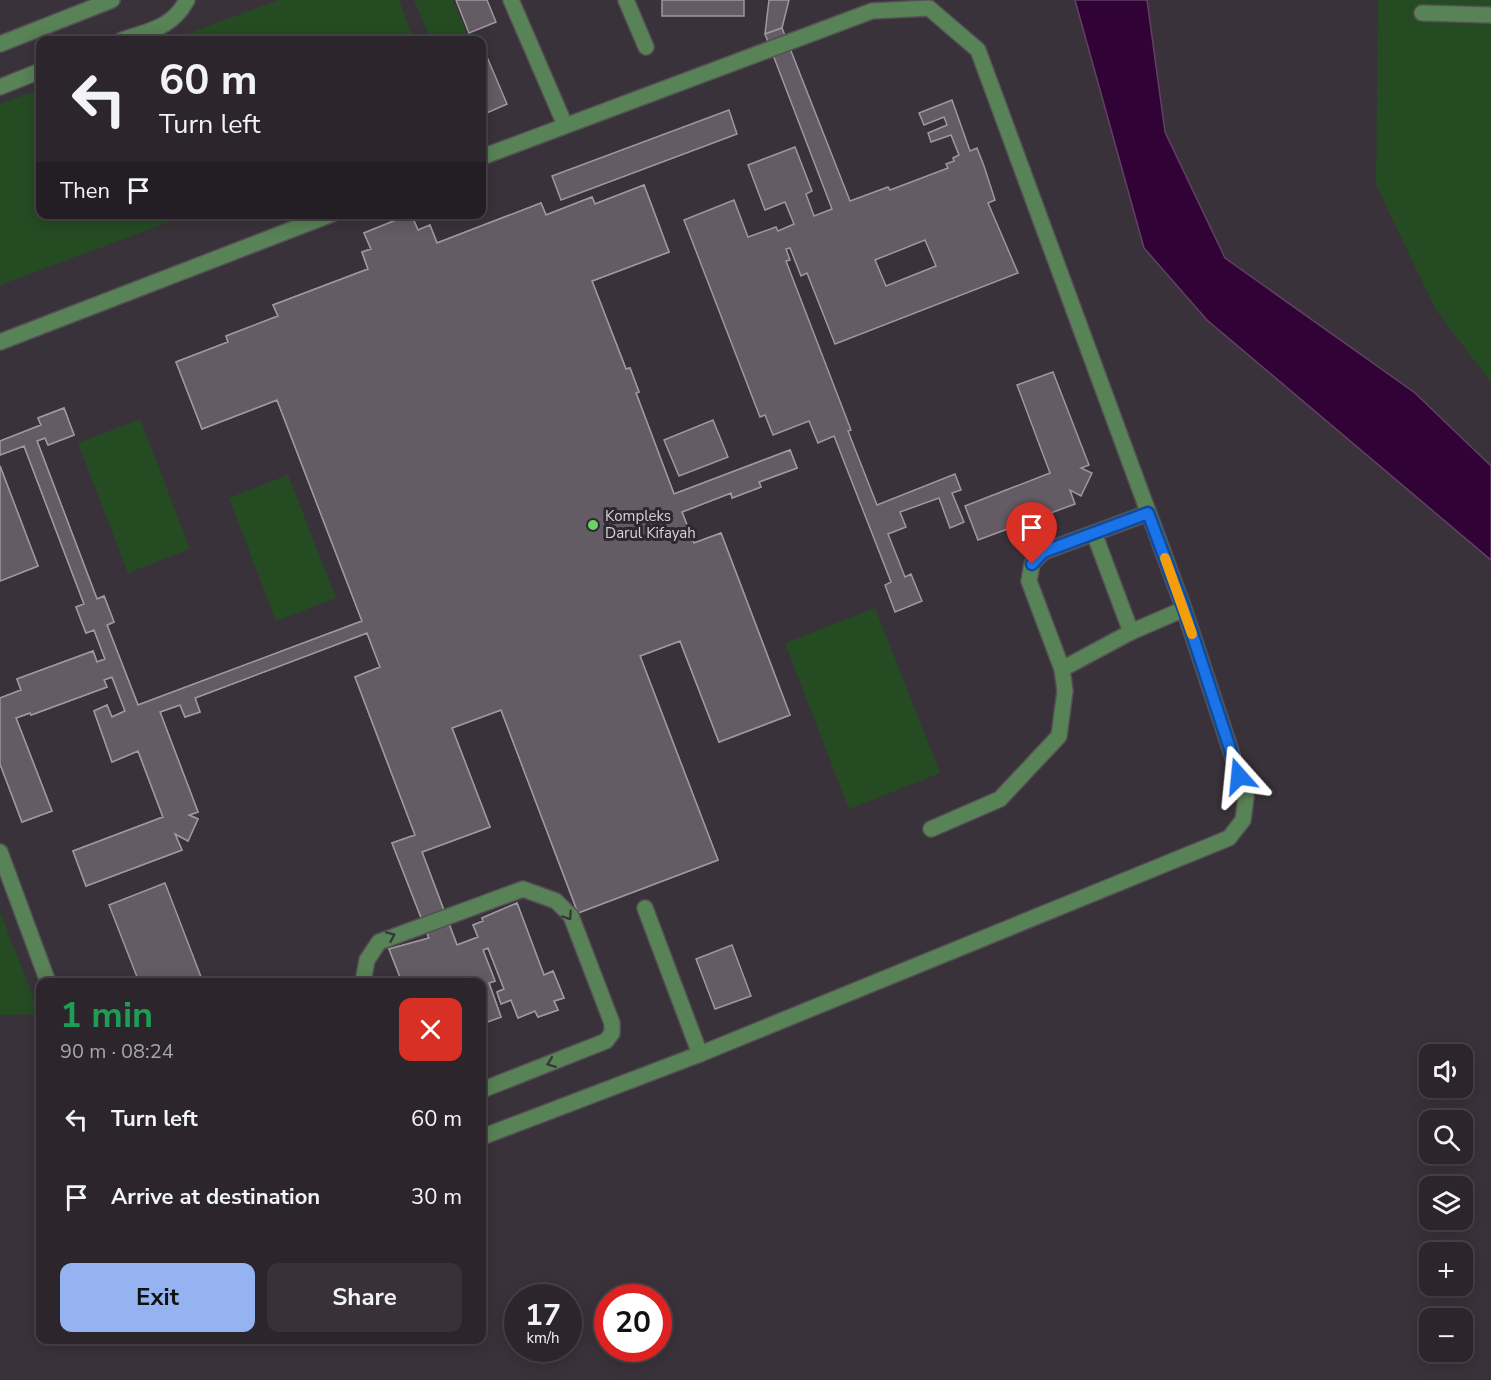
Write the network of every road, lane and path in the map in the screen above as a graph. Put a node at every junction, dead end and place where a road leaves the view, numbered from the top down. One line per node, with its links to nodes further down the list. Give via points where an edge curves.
1 (112, 0): 8 (lane)
2 (187, 0): 7 (lane, via 178,16 168,23)
3 (511, 0): 12 (lane)
4 (626, 0): 9 (lane)
5 (1422, 13): 6 (lane)
6 (1491, 15)
7 (133, 36)
8 (0, 45)
9 (646, 47)
10 (36, 73): 11 (lane)
11 (0, 87)
12 (565, 125): 13 (lane); 16 (lane, via 872,11 929,8 978,50)
13 (486, 155)
14 (319, 219): 15 (lane)
15 (0, 342)
16 (1148, 513): 17 (lane); 18 (lane)
17 (1094, 533): 19 (lane); 20 (lane, via 1043,552 1032,564 1029,581)
18 (1184, 609): 19 (lane); 26 (lane, via 1246,797 1243,820 1229,838)
19 (1131, 632): 20 (lane)
20 (1062, 669): 21 (lane, via 1065,691 1059,736 1000,799)
21 (931, 829)
22 (0, 852): 24 (lane)
23 (645, 908): 26 (lane)
24 (47, 978)
25 (364, 978): 27 (lane, one-way to 27, via 367,960 379,942 405,930 523,889 556,901 571,916 612,1023 612,1033 606,1041)
26 (700, 1054): 28 (lane)
27 (486, 1088)
28 (486, 1135)

